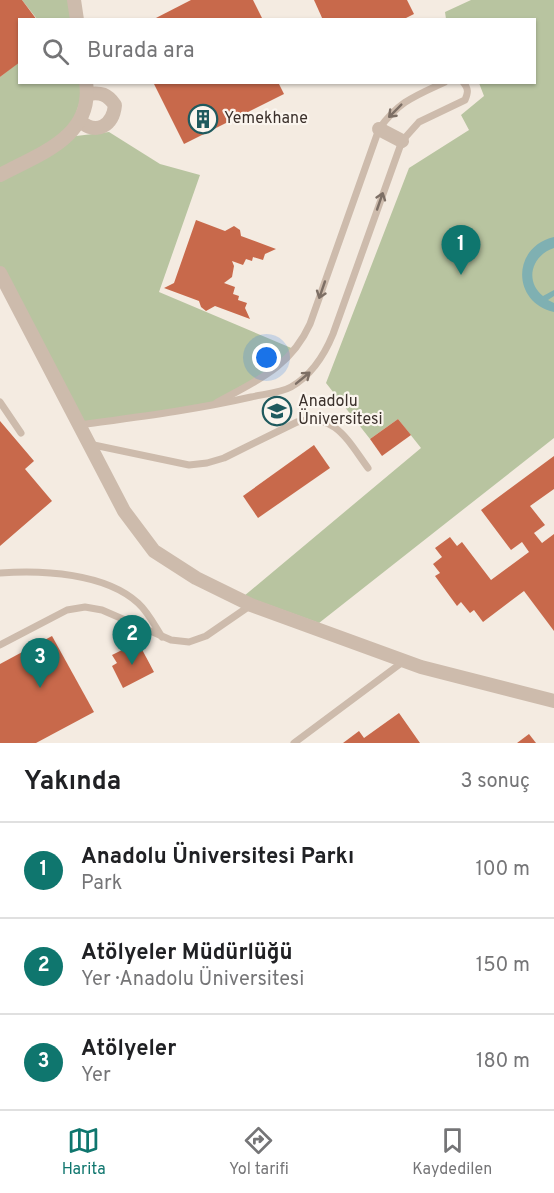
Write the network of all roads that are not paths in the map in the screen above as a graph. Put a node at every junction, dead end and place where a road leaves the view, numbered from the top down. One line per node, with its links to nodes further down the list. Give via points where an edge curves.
1 (74, 0): 2 (street)
2 (77, 18)
3 (441, 84): 7 (lane, one-way to 7, via 405,101)
4 (466, 84): 8 (lane, via 465,100 419,122)
5 (87, 88): 6 (street); 6 (street, via 108,96 115,105 114,116 106,124 96,129)
6 (84, 124): 9 (street)
7 (379, 129): 8 (street); 12 (lane, one-way to 12, via 304,338 275,370)
8 (402, 141): 12 (lane, one-way to 8, via 288,388 316,366 333,334)
9 (0, 174)
10 (0, 273): 13 (street)
11 (0, 402): 14 (lane)
12 (208, 407): 13 (lane)
13 (79, 425): 15 (street)
14 (21, 432)
15 (89, 444): 16 (lane, via 189,465 224,458 297,422 321,420 342,434); 18 (street, via 124,511 154,551 196,578)
16 (368, 468)
17 (0, 573): 19 (lane, via 54,574 102,582 141,605)
18 (251, 605): 19 (lane, via 198,640 180,642); 21 (street)
19 (162, 637): 20 (lane, via 102,610 85,607 67,610)
20 (0, 645)
21 (404, 661): 22 (street); 23 (lane)
22 (554, 701)
23 (294, 743)

